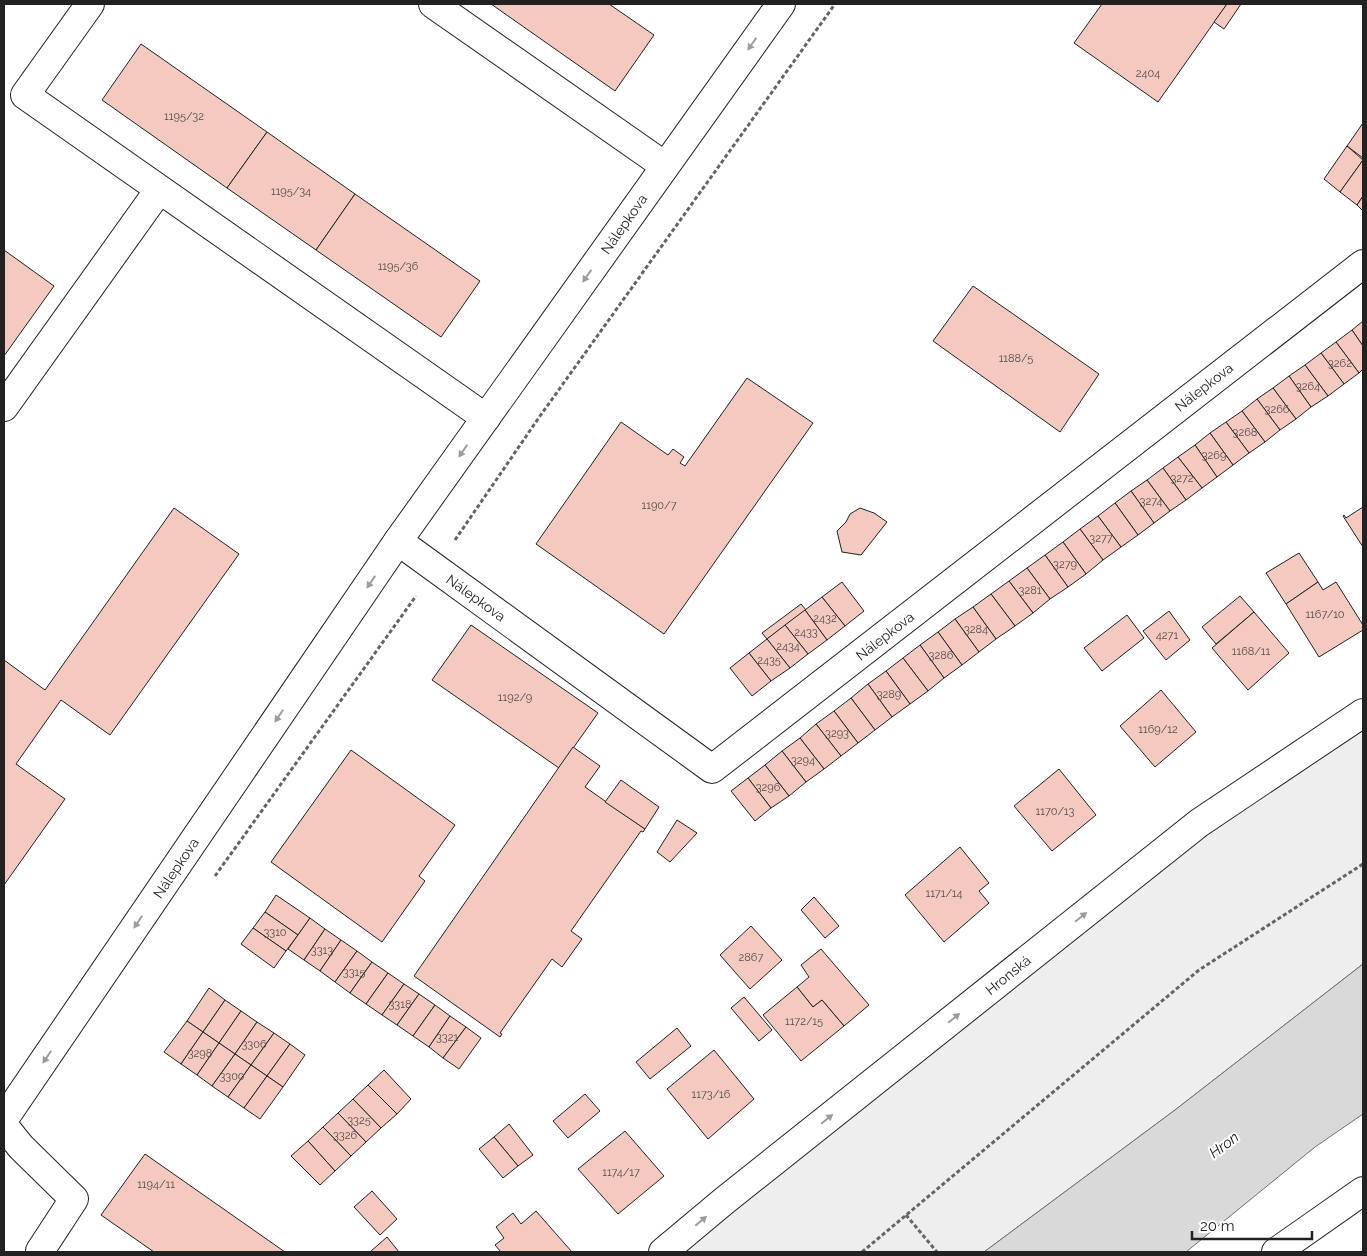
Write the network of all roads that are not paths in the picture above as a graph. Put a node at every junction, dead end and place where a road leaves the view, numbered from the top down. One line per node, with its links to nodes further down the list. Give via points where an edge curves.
1 (90, 4): 5 (street, via 25,95)
2 (433, 4): 4 (street)
3 (781, 4): 4 (street, Nálepkova, one-way to 4)
4 (665, 166): 8 (street, Nálepkova, one-way to 8)
5 (159, 190): 7 (street); 8 (street)
6 (1363, 264): 9 (street, Nálepkova, via 712,769)
7 (4, 408)
8 (486, 418): 9 (street, Nálepkova, one-way to 9)
9 (398, 541): 11 (street, Nálepkova, one-way to 11)
10 (1363, 713): 15 (street, Hronská, one-way to 10, via 1200,823)
11 (4, 1120)
12 (4, 1126): 14 (street, via 74,1199)
13 (1363, 1191): 16 (street)
14 (41, 1252)
15 (663, 1252)
16 (1276, 1252)

